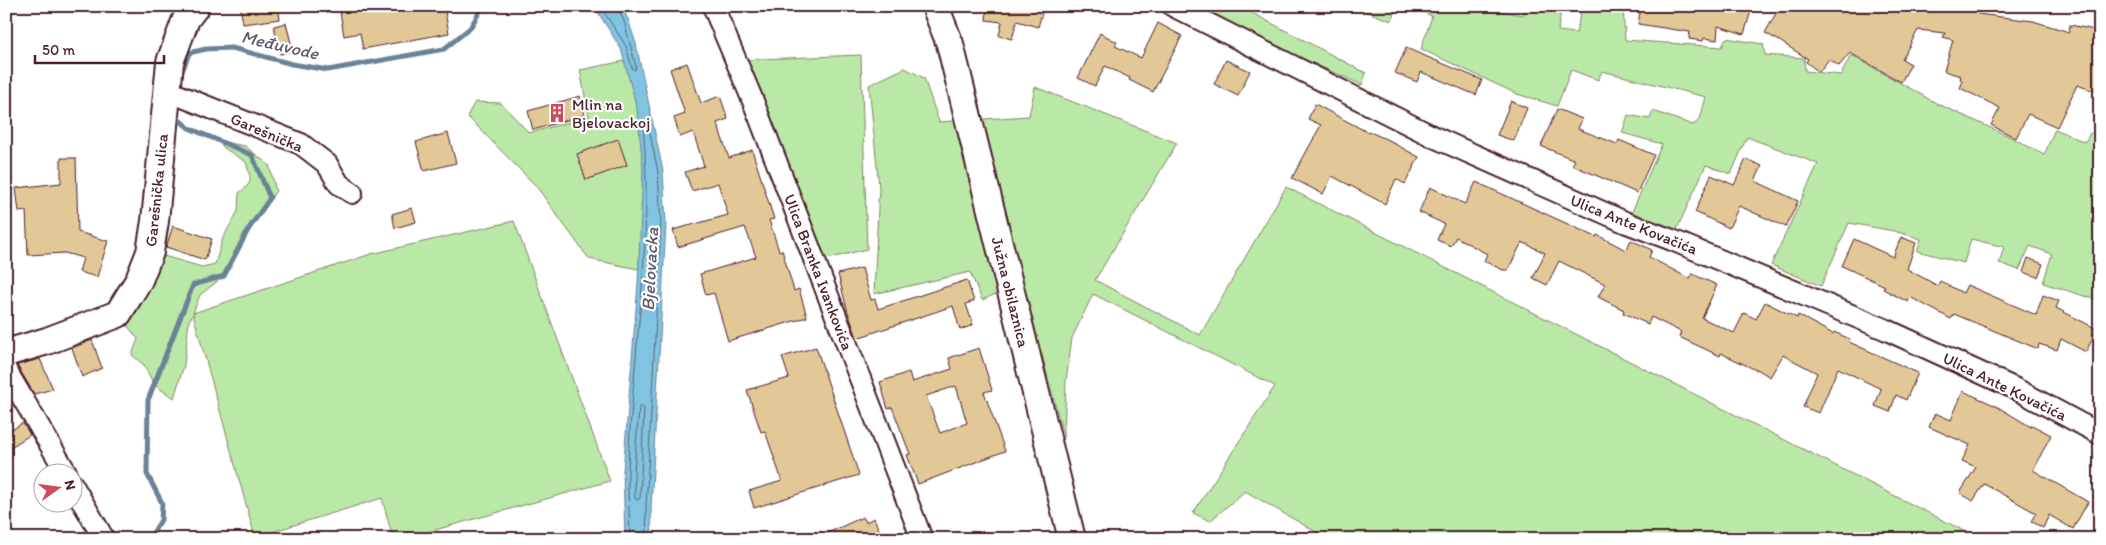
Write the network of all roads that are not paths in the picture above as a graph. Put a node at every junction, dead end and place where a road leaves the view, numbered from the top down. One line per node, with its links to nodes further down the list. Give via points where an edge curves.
1 (196, 6): 7 (main road, Garešnička ulica, via 186,19 170,62)
2 (713, 6): 15 (street, Ulica Branka Ivankovića)
3 (935, 6): 6 (main road, Južna obilaznica)
4 (948, 6): 6 (main road, Južna obilaznica)
5 (1173, 6): 11 (street, Ulica Ante Kovačića, via 1434,137 1627,223 1887,330 2016,389)
6 (950, 44): 16 (main road, Južna obilaznica)
7 (166, 93): 8 (street, Garešnička, via 301,144 327,164 339,184); 9 (main road, Garešnička ulica, via 150,252 139,280 118,314)
8 (352, 193)
9 (6, 353)
10 (6, 370): 12 (street)
11 (2100, 434)
12 (60, 462)
13 (82, 501): 14 (street)
14 (104, 539)
15 (922, 539)
16 (1072, 539)

